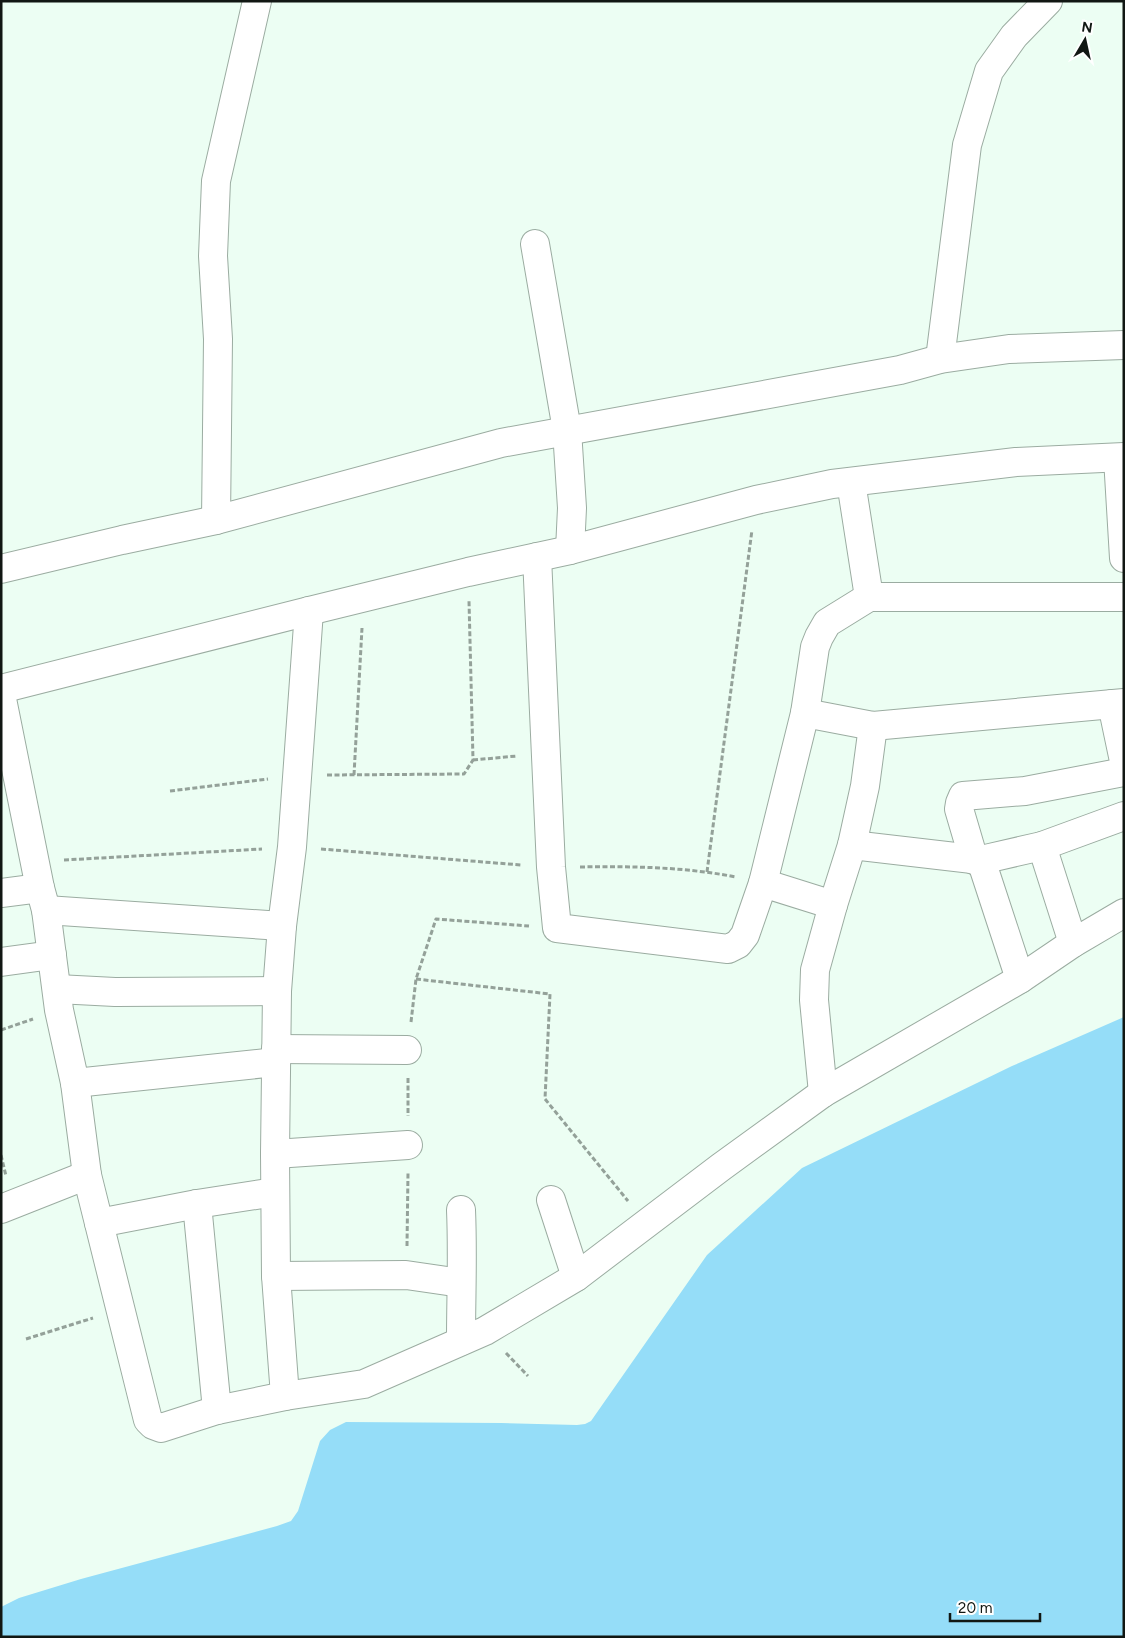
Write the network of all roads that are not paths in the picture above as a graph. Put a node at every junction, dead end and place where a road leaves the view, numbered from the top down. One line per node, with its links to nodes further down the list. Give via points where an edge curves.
1 (257, 1): 9 (street, via 216,181 213,256 218,338)
2 (1048, 1): 5 (street, via 1014,36 989,70 967,145)
3 (535, 244): 6 (street)
4 (1124, 345): 5 (street, via 1010,349)
5 (940, 359): 6 (street, via 900,370)
6 (567, 430): 9 (street, via 501,443); 10 (street, via 572,508)
7 (1121, 457): 8 (street, via 1016,462); 12 (street)
8 (851, 482): 10 (street, via 756,500); 14 (street)
9 (216, 520): 13 (street)
10 (570, 550): 11 (street)
11 (537, 557): 16 (street); 28 (street, via 556,928 728,949 745,935)
12 (1124, 558)
13 (1, 569)
14 (869, 597): 15 (street); 20 (street, via 828,623 819,637)
15 (1124, 597)
16 (309, 611): 17 (street); 33 (street, via 292,847)
17 (1, 689)
18 (1, 694): 29 (street)
19 (1118, 704): 21 (street); 22 (street)
20 (806, 713): 21 (street); 28 (street)
21 (873, 726): 25 (street, via 865,786)
22 (1124, 762)
23 (1124, 772): 27 (street, via 1025,791 963,796 960,808)
24 (1124, 816): 26 (street)
25 (852, 845): 27 (street); 31 (street)
26 (1042, 846): 27 (street); 34 (street)
27 (978, 860): 37 (street)
28 (763, 882): 31 (street)
29 (40, 887): 30 (street); 33 (street); 35 (street)
30 (1, 893)
31 (833, 905): 43 (street, via 815,970 814,1000)
32 (1124, 912): 34 (street)
33 (282, 926): 39 (street)
34 (1073, 943): 37 (street)
35 (52, 954): 36 (street); 38 (street)
36 (1, 962)
37 (1020, 979): 43 (street)
38 (57, 990): 39 (street); 42 (street)
39 (278, 991): 41 (street)
40 (407, 1050): 41 (street)
41 (276, 1056): 42 (street); 45 (street)
42 (75, 1083): 46 (street)
43 (823, 1093): 54 (street)
44 (408, 1145): 45 (street)
45 (275, 1154): 47 (street)
46 (87, 1175): 50 (street); 52 (street)
47 (275, 1192): 49 (street); 53 (street)
48 (550, 1200): 54 (street)
49 (197, 1204): 52 (street); 58 (street)
50 (1, 1209)
51 (461, 1210): 55 (street)
52 (99, 1224): 58 (street, via 148,1420 161,1428)
53 (276, 1276): 55 (street, via 406,1275); 57 (street)
54 (576, 1277): 56 (street, via 485,1331)
55 (461, 1283): 56 (street)
56 (461, 1341): 57 (street, via 364,1384)
57 (285, 1396): 58 (street)
58 (217, 1410)

